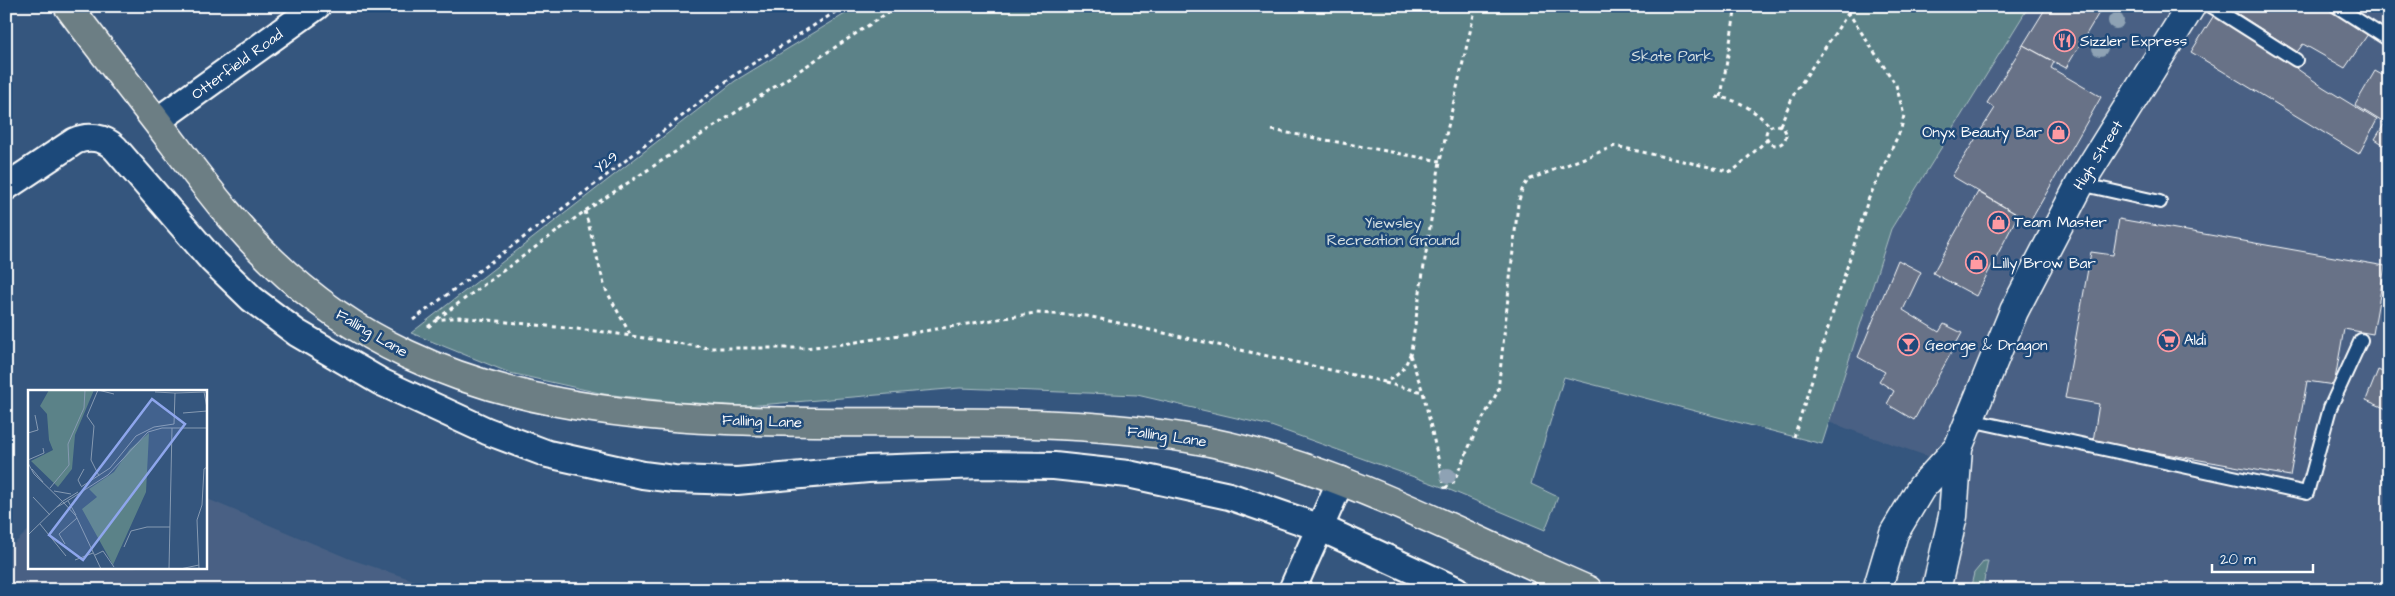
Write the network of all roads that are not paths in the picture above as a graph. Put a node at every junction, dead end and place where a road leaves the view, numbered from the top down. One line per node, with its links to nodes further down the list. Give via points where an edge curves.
1 (68, 6): 8 (main road, Falling Lane)
2 (317, 6): 8 (street, Otterfield Road)
3 (2191, 6): 9 (street, High Street)
4 (2211, 6): 7 (lane)
5 (2336, 6): 6 (lane)
6 (2389, 40)
7 (2296, 60)
8 (156, 121): 15 (main road, Falling Lane, via 213,195 272,261 329,307 393,347 486,385 601,409 685,418 841,424 995,422 1129,430 1229,445)
9 (2080, 184): 11 (lane); 13 (street, High Street, via 2014,311)
10 (6, 187): 16 (street, via 80,138 106,140 212,260 252,299 297,333 381,382 487,432 548,454 642,475 737,481 868,469 1054,466 1128,474 1229,496)
11 (2160, 202)
12 (2361, 340): 13 (lane, via 2330,408 2307,493)
13 (1970, 420): 14 (street, High Street)
14 (1958, 448): 20 (street, High Street, via 1921,488 1894,532); 21 (street, High Street, via 1953,516)
15 (1341, 480): 16 (street); 19 (main road, Falling Lane)
16 (1321, 528): 17 (street); 18 (street)
17 (1292, 590)
18 (1456, 590)
19 (1588, 590)
20 (1876, 590)
21 (1936, 590)

